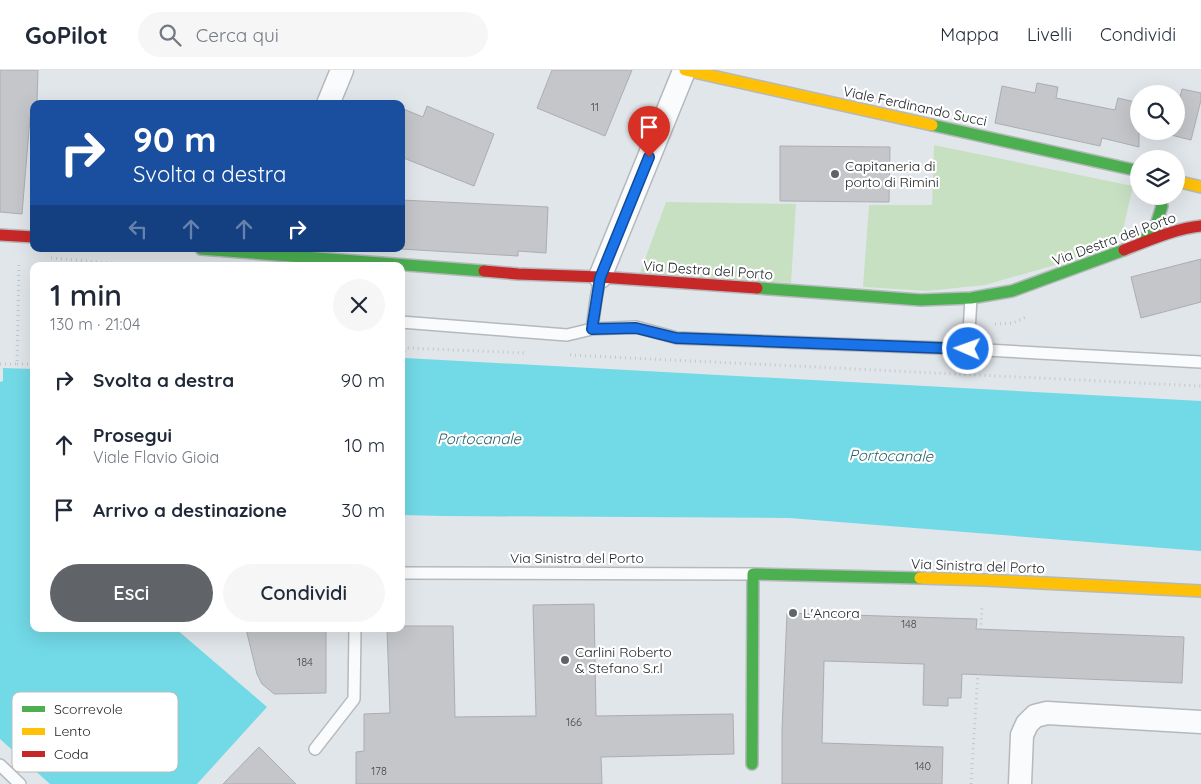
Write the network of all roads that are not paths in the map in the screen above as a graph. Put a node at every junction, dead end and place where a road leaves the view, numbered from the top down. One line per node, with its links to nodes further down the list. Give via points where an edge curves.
1 (342, 70): 3 (street)
2 (685, 70): 4 (street, Viale Ferdinando Succi); 15 (street)
3 (330, 100)
4 (1130, 170)
5 (1185, 184): 6 (street)
6 (1201, 188)
7 (1162, 205): 11 (street, via 1155,228)
8 (1201, 226): 11 (street, Via Destra del Porto)
9 (0, 236): 10 (street)
10 (30, 237)
11 (1141, 243): 16 (street, Via Destra del Porto, via 1012,291)
12 (280, 252): 13 (street, Via Destra del Porto)
13 (388, 262)
14 (405, 264): 15 (street, Via Destra del Porto)
15 (600, 278): 16 (street, Via Destra del Porto, via 921,300); 18 (lane)
16 (972, 298): 19 (lane)
17 (405, 322): 18 (lane, via 567,335)
18 (592, 329): 19 (lane, via 636,328 676,338)
19 (968, 349): 20 (lane)
20 (1201, 362)
21 (405, 572): 22 (lane, Via Sinistra del Porto)
22 (753, 574): 23 (street, Via Sinistra del Porto, via 984,580); 27 (street)
23 (1201, 591)
24 (355, 632): 26 (lane, via 354,699)
25 (1201, 722): 30 (street, via 1047,713 1035,716 1022,735)
26 (315, 749)
27 (752, 764)
28 (0, 765): 29 (lane)
29 (20, 784)
30 (1020, 784)

